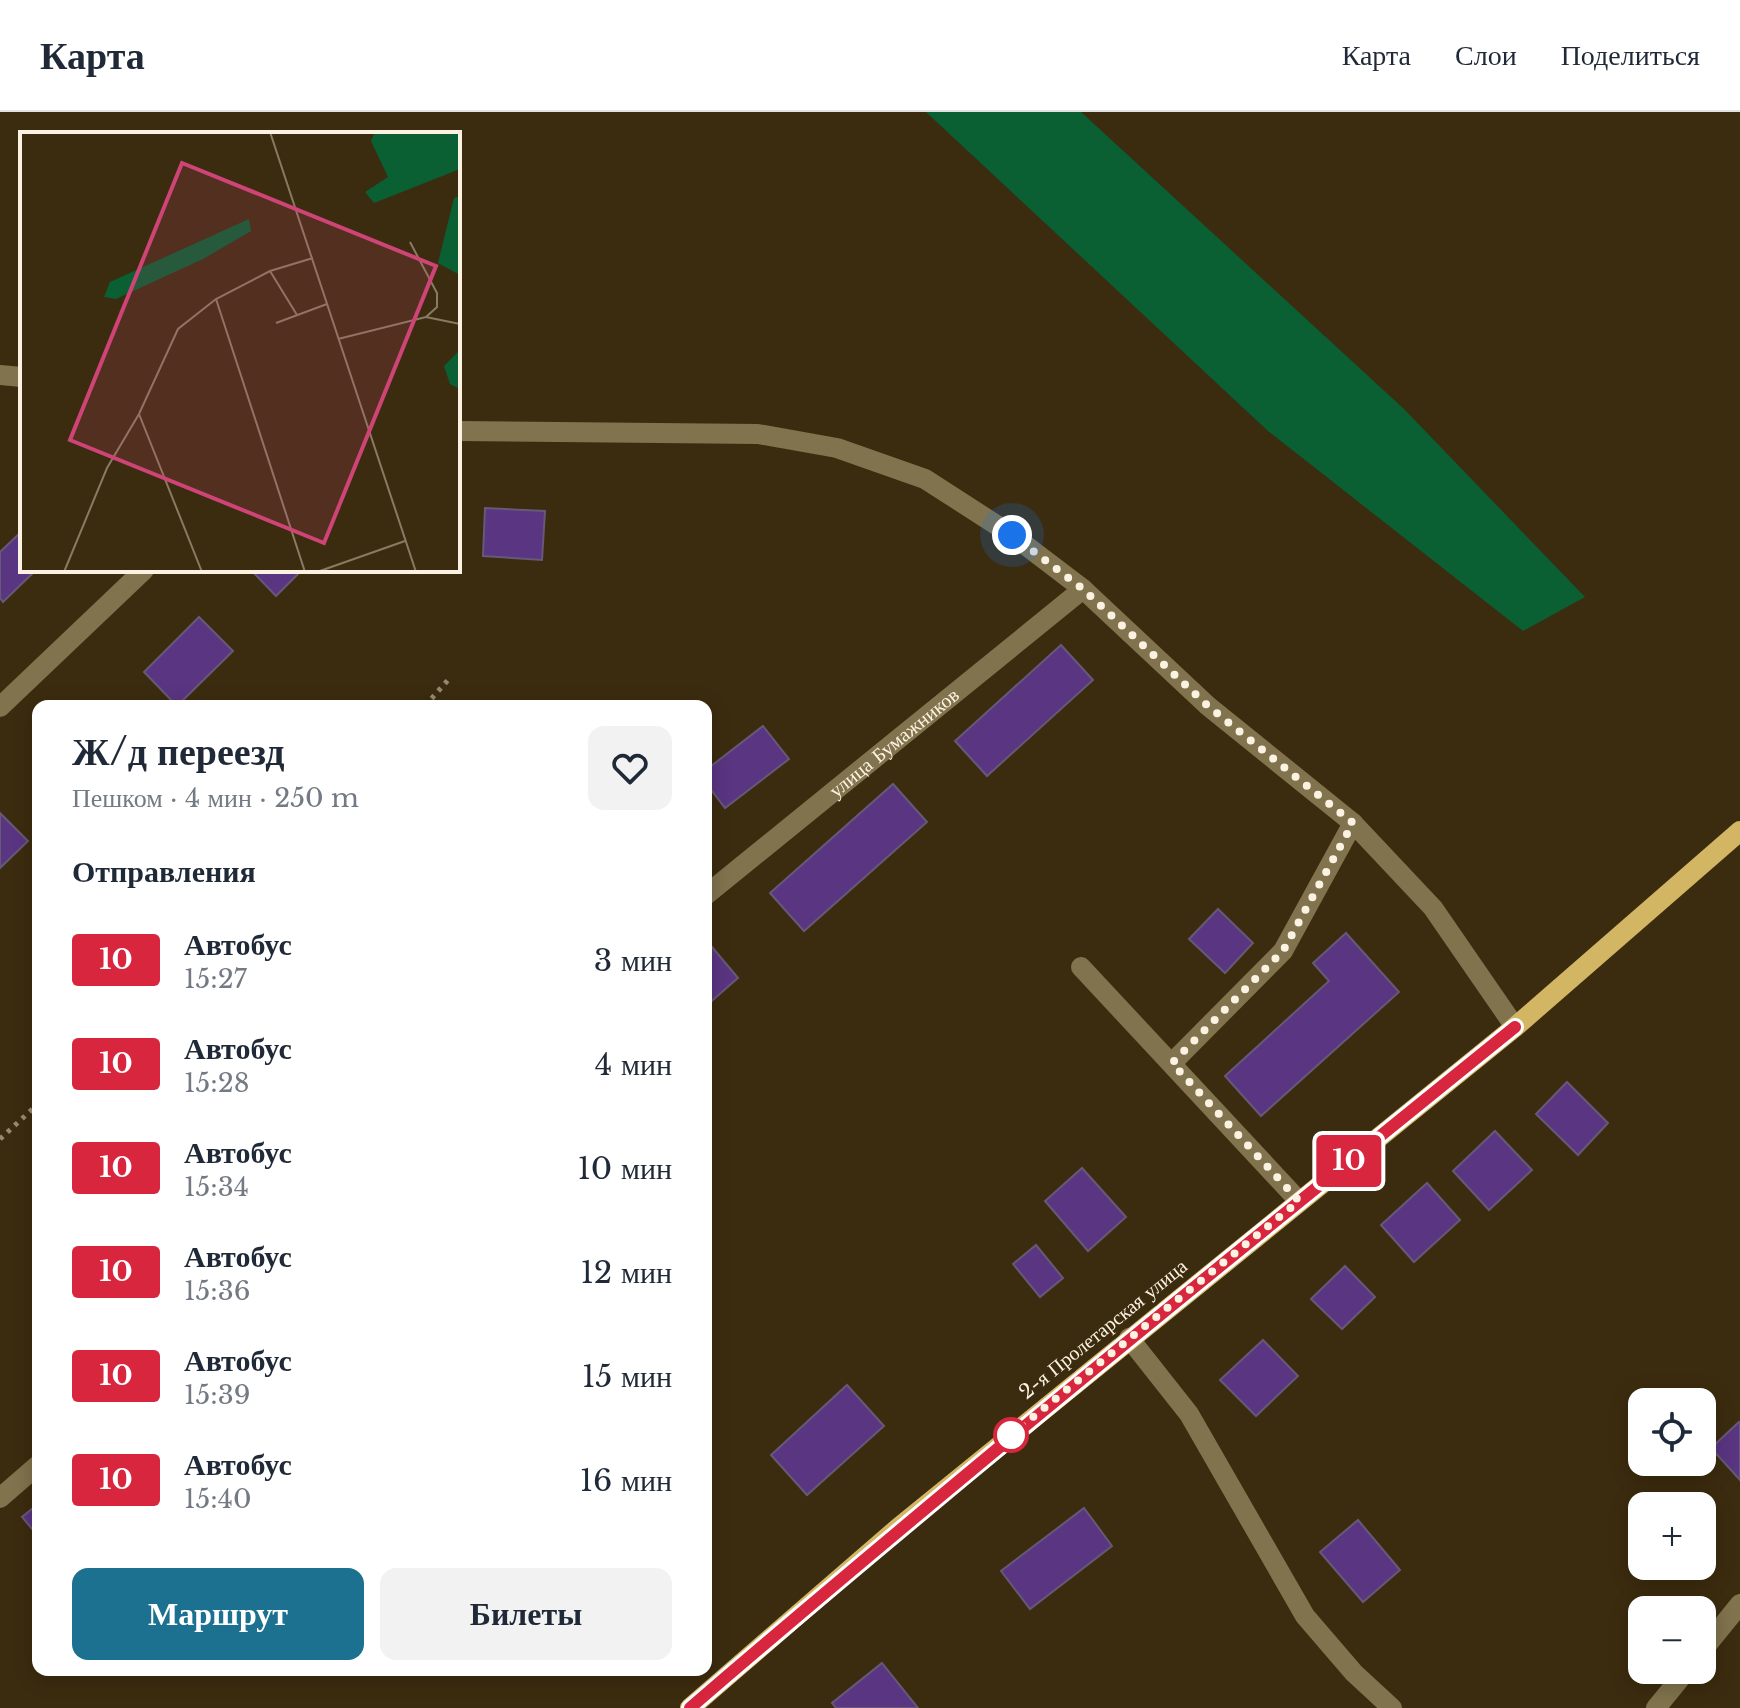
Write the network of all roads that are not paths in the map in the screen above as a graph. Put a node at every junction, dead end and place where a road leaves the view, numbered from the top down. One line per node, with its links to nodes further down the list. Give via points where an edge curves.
1 (0, 375): 2 (street)
2 (20, 377)
3 (460, 431): 5 (street, via 758,434 837,448 925,479)
4 (142, 572): 6 (street)
5 (1083, 589): 7 (street, via 1208,706); 9 (street, улица Бумажников)
6 (0, 707)
7 (1353, 823): 11 (street, via 1433,908); 12 (street, via 1283,951)
8 (1740, 831): 11 (main road, 2-я Пролетарская улица)
9 (712, 890)
10 (1081, 967): 12 (street)
11 (1515, 1027): 13 (main road, 2-я Пролетарская улица)
12 (1172, 1063): 13 (street)
13 (1299, 1201): 14 (main road, 2-я Пролетарская улица)
14 (1129, 1338): 20 (main road, 2-я Пролетарская улица); 21 (street, via 1197,1427 1305,1616)
15 (32, 1470): 16 (street)
16 (0, 1498)
17 (1740, 1604): 18 (street)
18 (1716, 1634)
19 (1676, 1684): 22 (street)
20 (690, 1708)
21 (1392, 1708)
22 (1656, 1708)

